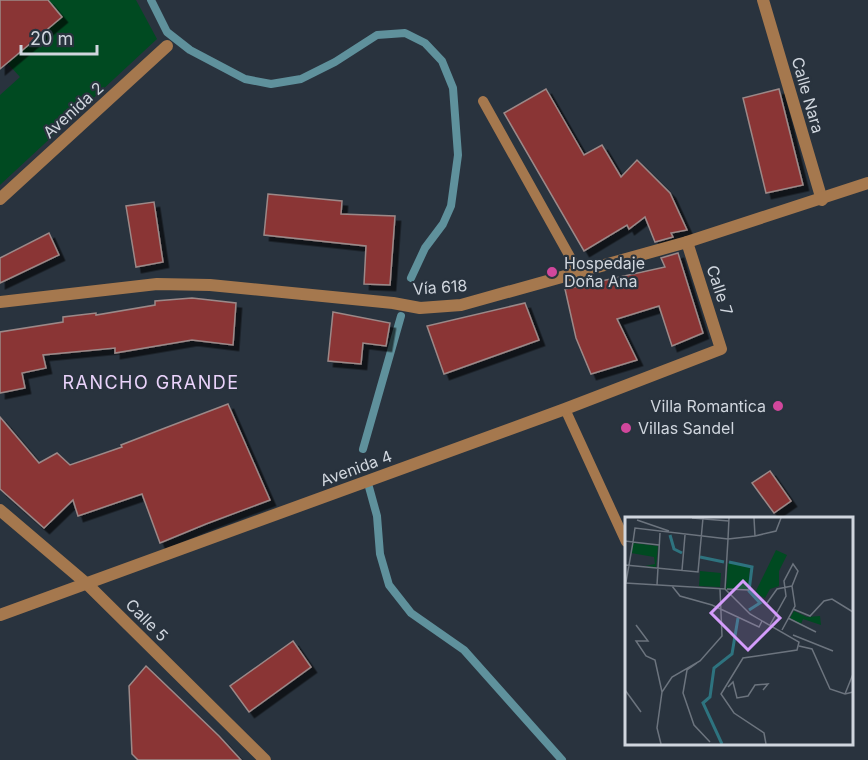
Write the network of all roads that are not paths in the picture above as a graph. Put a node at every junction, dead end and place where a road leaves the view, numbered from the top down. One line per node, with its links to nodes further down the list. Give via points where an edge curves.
1 (764, 0): 6 (street, Calle Nara)
2 (168, 46): 5 (street, Avenida 2)
3 (483, 101): 8 (lane)
4 (868, 183): 6 (street, Vía 618)
5 (0, 199)
6 (822, 200): 7 (street, Vía 618)
7 (687, 242): 8 (street, Vía 618); 10 (street, Calle 7)
8 (579, 273): 9 (street, Vía 618, via 460,305 420,308 210,285 156,284)
9 (0, 302)
10 (721, 349): 11 (street, Avenida 4)
11 (565, 409): 13 (lane); 14 (street, Avenida 4)
12 (0, 510): 14 (street, Calle 5)
13 (625, 538)
14 (87, 584): 15 (street, Avenida 4); 16 (street, Calle 5)
15 (0, 615)
16 (265, 760)

